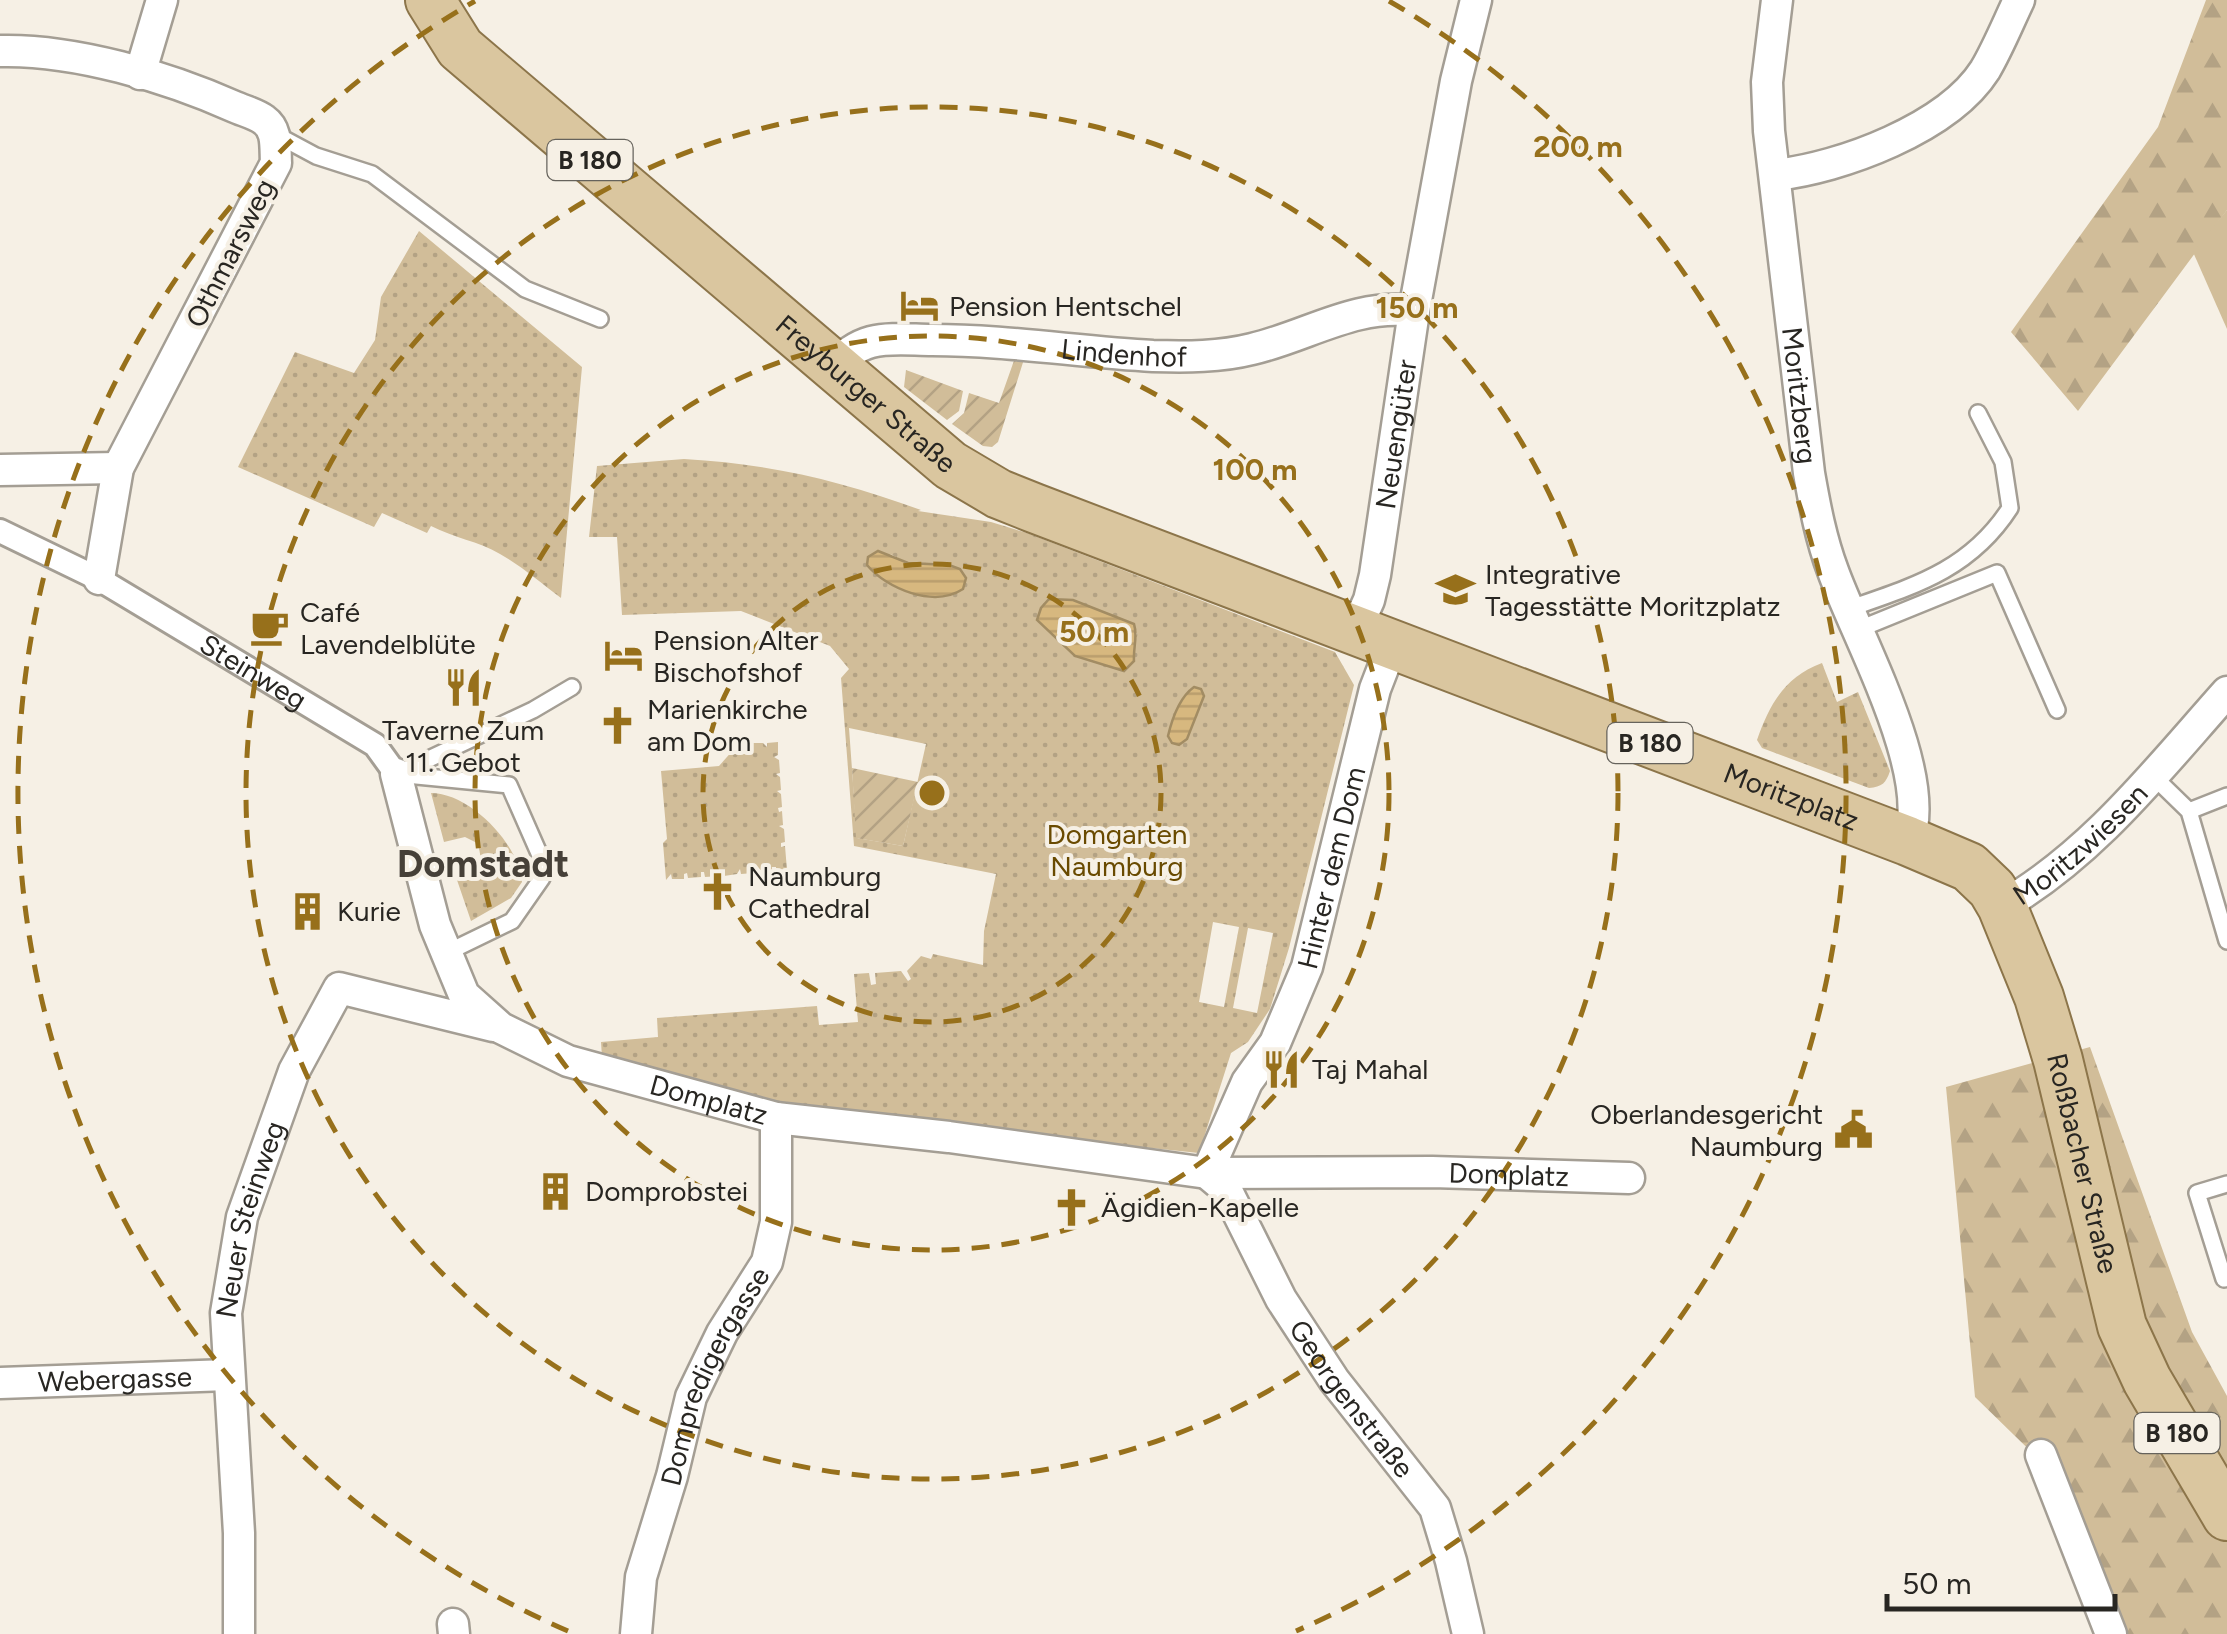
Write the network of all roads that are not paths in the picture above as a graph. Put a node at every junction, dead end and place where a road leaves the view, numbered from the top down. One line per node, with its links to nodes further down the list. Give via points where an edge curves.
1 (162, 0): 7 (street)
2 (430, 0): 12 (main road, Freyburger Straße / B 180, via 460,48)
3 (1476, 0): 10 (street, Neuengüter)
4 (1777, 0): 9 (street, Moritzberg, via 1767,82)
5 (2019, 0): 9 (street, via 1984,72 1938,116 1907,135 1822,166)
6 (0, 51): 7 (street, via 93,61)
7 (140, 74): 8 (street, via 210,96 266,121)
8 (275, 134): 11 (lane, via 372,174 525,289); 14 (street, Othmarsweg, via 276,163)
9 (1775, 175): 18 (street, Moritzberg, via 1818,522)
10 (1414, 311): 12 (street, Lindenhof, via 1365,310 1211,356 892,340 870,342); 19 (street, Neuengüter, via 1369,600)
11 (600, 319)
12 (832, 366): 19 (main road, Freyburger Straße / B 180, via 950,465 999,494)
13 (1978, 413): 18 (lane, via 2003,462 2010,508 1992,537)
14 (118, 468): 15 (street); 17 (street)
15 (0, 470)
16 (0, 530): 17 (street, Steinweg)
17 (99, 579): 23 (street, Steinweg, via 375,745)
18 (1852, 620): 22 (lane, via 1997,573); 27 (street, Moritzberg, via 1910,765 1916,823)
19 (1374, 638): 27 (main road, Moritzplatz / B 180); 33 (street, Hinter dem Dom, via 1375,688 1308,967)
20 (572, 687): 23 (lane)
21 (2227, 692): 24 (street, Moritzwiesen)
22 (2057, 710)
23 (396, 774): 30 (street, Domplatz); 30 (lane, via 509,785 542,860 542,878 512,921)
24 (2152, 775): 26 (lane, Moritzwiesen); 28 (street, Moritzwiesen, via 2068,859)
25 (2227, 796): 26 (lane, Moritzwiesen)
26 (2190, 811): 29 (lane, Moritzwiesen)
27 (1908, 840): 28 (main road, Roßbacher Straße / B 180, via 1970,868)
28 (2002, 906): 40 (main road, Roßbacher Straße / B 180, via 2058,1060 2122,1326)
29 (2227, 941)
30 (446, 953): 31 (street, Domplatz, via 464,995)
31 (501, 1028): 32 (street, Domplatz, via 568,1061); 37 (street, Neuer Steinweg, via 339,988 294,1071 242,1217 226,1313)
32 (776, 1118): 33 (street, Domplatz); 42 (street, Dompredigergasse, via 776,1222 767,1262 691,1397 641,1577)
33 (1207, 1173): 34 (street, Domplatz); 43 (street, Georgenstraße, via 1226,1189 1281,1299 1334,1380 1435,1508)
34 (1629, 1178)
35 (2227, 1184): 36 (lane, via 2197,1193)
36 (2224, 1280)
37 (228, 1375): 38 (street, Webergasse); 41 (street, Neuer Steinweg)
38 (0, 1382)
39 (2041, 1455): 44 (street)
40 (2227, 1516)
41 (239, 1634)
42 (636, 1634)
43 (1468, 1634)
44 (2112, 1634)

